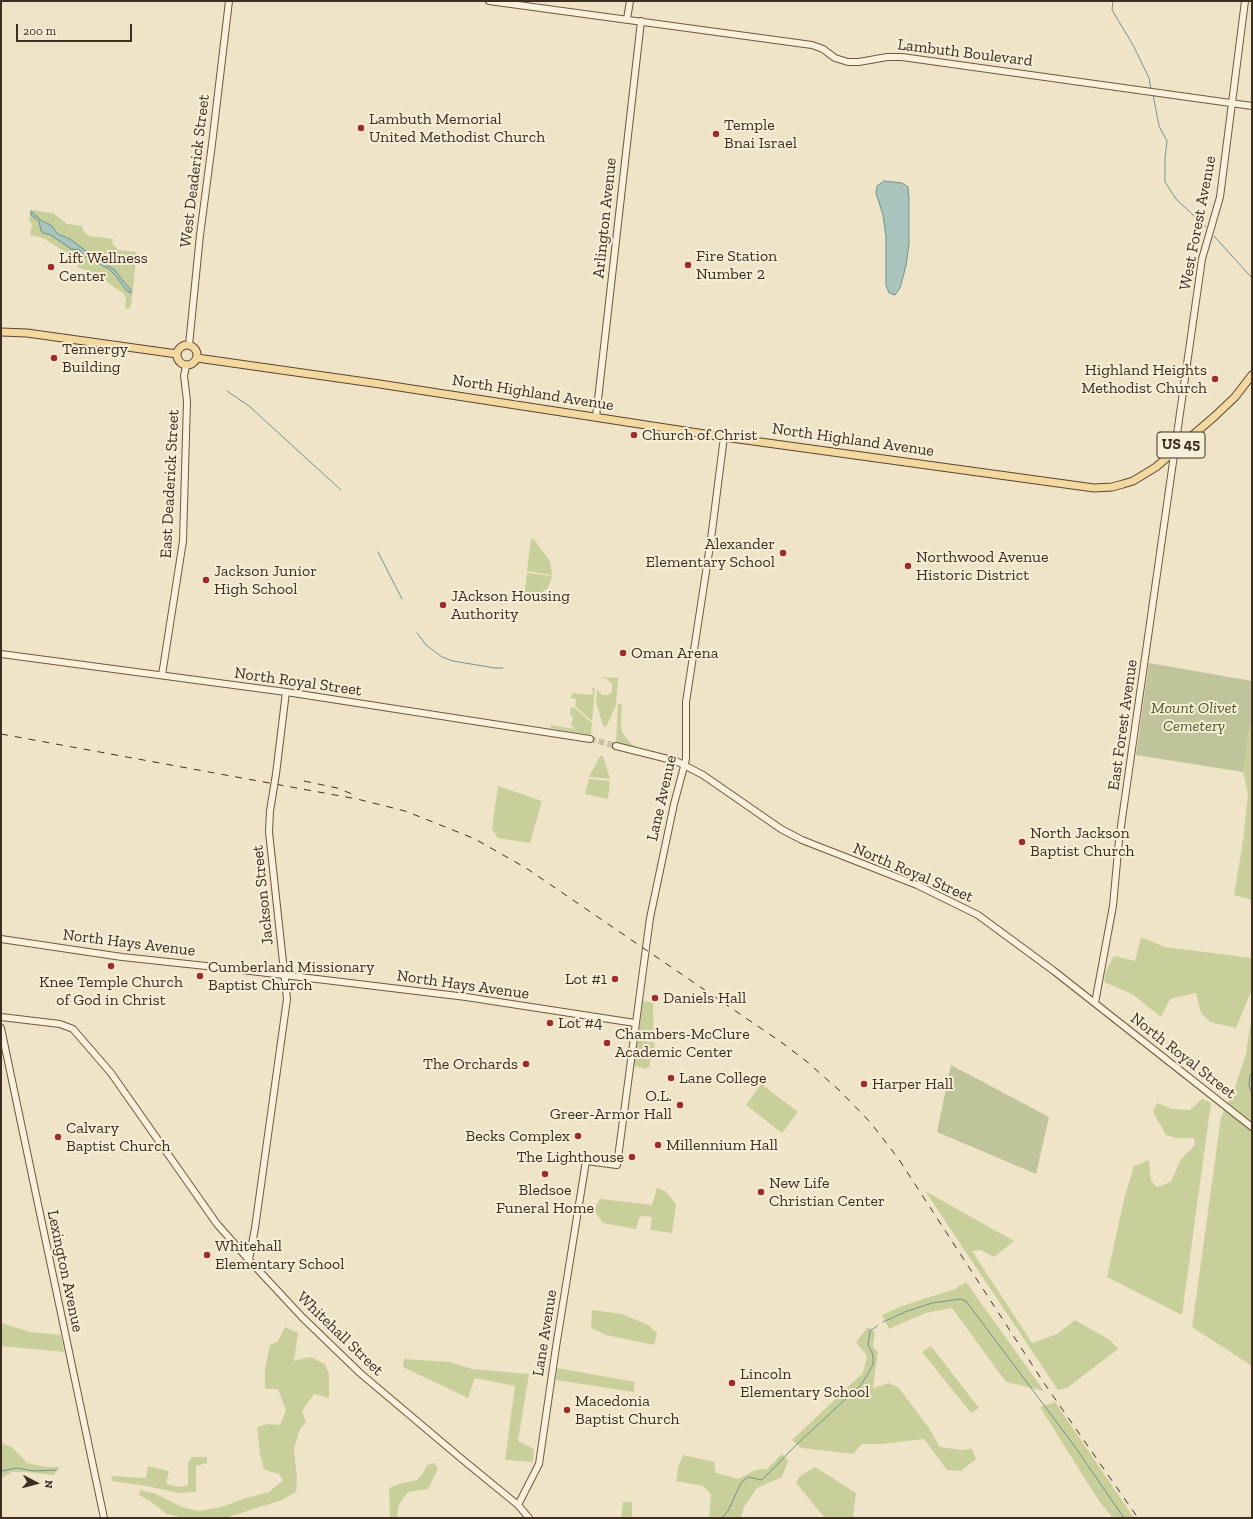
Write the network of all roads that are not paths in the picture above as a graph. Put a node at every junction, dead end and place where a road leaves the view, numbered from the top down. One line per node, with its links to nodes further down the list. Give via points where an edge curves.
1 (229, 1): 10 (street, West Deaderick Street)
2 (489, 1): 5 (street, Lambuth Boulevard)
3 (630, 1): 5 (street)
4 (1245, 1): 7 (street, West Forest Avenue)
5 (627, 19): 6 (street, Lambuth Boulevard)
6 (641, 21): 7 (street, Lambuth Boulevard, via 812,45 848,62 902,57); 15 (street, Arlington Avenue)
7 (1232, 103): 8 (street, Lambuth Boulevard); 17 (street, West Forest Avenue, via 1220,197 1202,259)
8 (1252, 106)
9 (1, 332): 11 (main road, via 27,333)
10 (189, 345): 11 (main road, via 182,346); 12 (main road, via 196,351)
11 (177, 354): 13 (main road, via 178,360)
12 (197, 358): 13 (main road, via 193,364); 15 (main road, North Highland Avenue / US 45)
13 (186, 366): 19 (street, East Deaderick Street, via 183,541)
14 (1252, 375): 17 (main road, North Highland Avenue / US 45, via 1235,397)
15 (596, 417): 16 (main road, North Highland Avenue / US 45)
16 (724, 437): 17 (main road, North Highland Avenue / US 45, via 1094,488 1112,487 1133,481 1156,467); 23 (street, Lane Avenue, via 686,702)
17 (1174, 450): 26 (street, East Forest Avenue, via 1113,906)
18 (1, 654): 19 (street, North Royal Street)
19 (162, 675): 20 (street, North Royal Street)
20 (286, 692): 21 (street, North Royal Street); 25 (street, Jackson Street, bridge, via 269,832)
21 (590, 739)
22 (616, 746): 23 (street, North Royal Street, via 676,761)
23 (685, 766): 26 (street, North Royal Street, via 703,775 781,829 802,840 917,885 978,915); 28 (street, Lane Avenue, via 674,804 650,918)
24 (1, 939): 25 (street, North Hays Avenue, via 122,957)
25 (284, 975): 28 (street, North Hays Avenue, via 466,997); 31 (street, Jackson Street, via 287,1000)
26 (1095, 1003): 30 (street, North Royal Street)
27 (1, 1017): 31 (street, Whitehall Street, via 60,1024 73,1029 110,1073 216,1224)
28 (635, 1023): 32 (street, Lane Avenue, via 616,1165 586,1161 539,1464)
29 (1, 1028): 33 (street, Lexington Avenue)
30 (1252, 1127)
31 (249, 1260): 32 (street, Whitehall Street, via 302,1317 360,1373)
32 (518, 1505): 34 (street, Whitehall Street)
33 (104, 1518)
34 (530, 1518)

